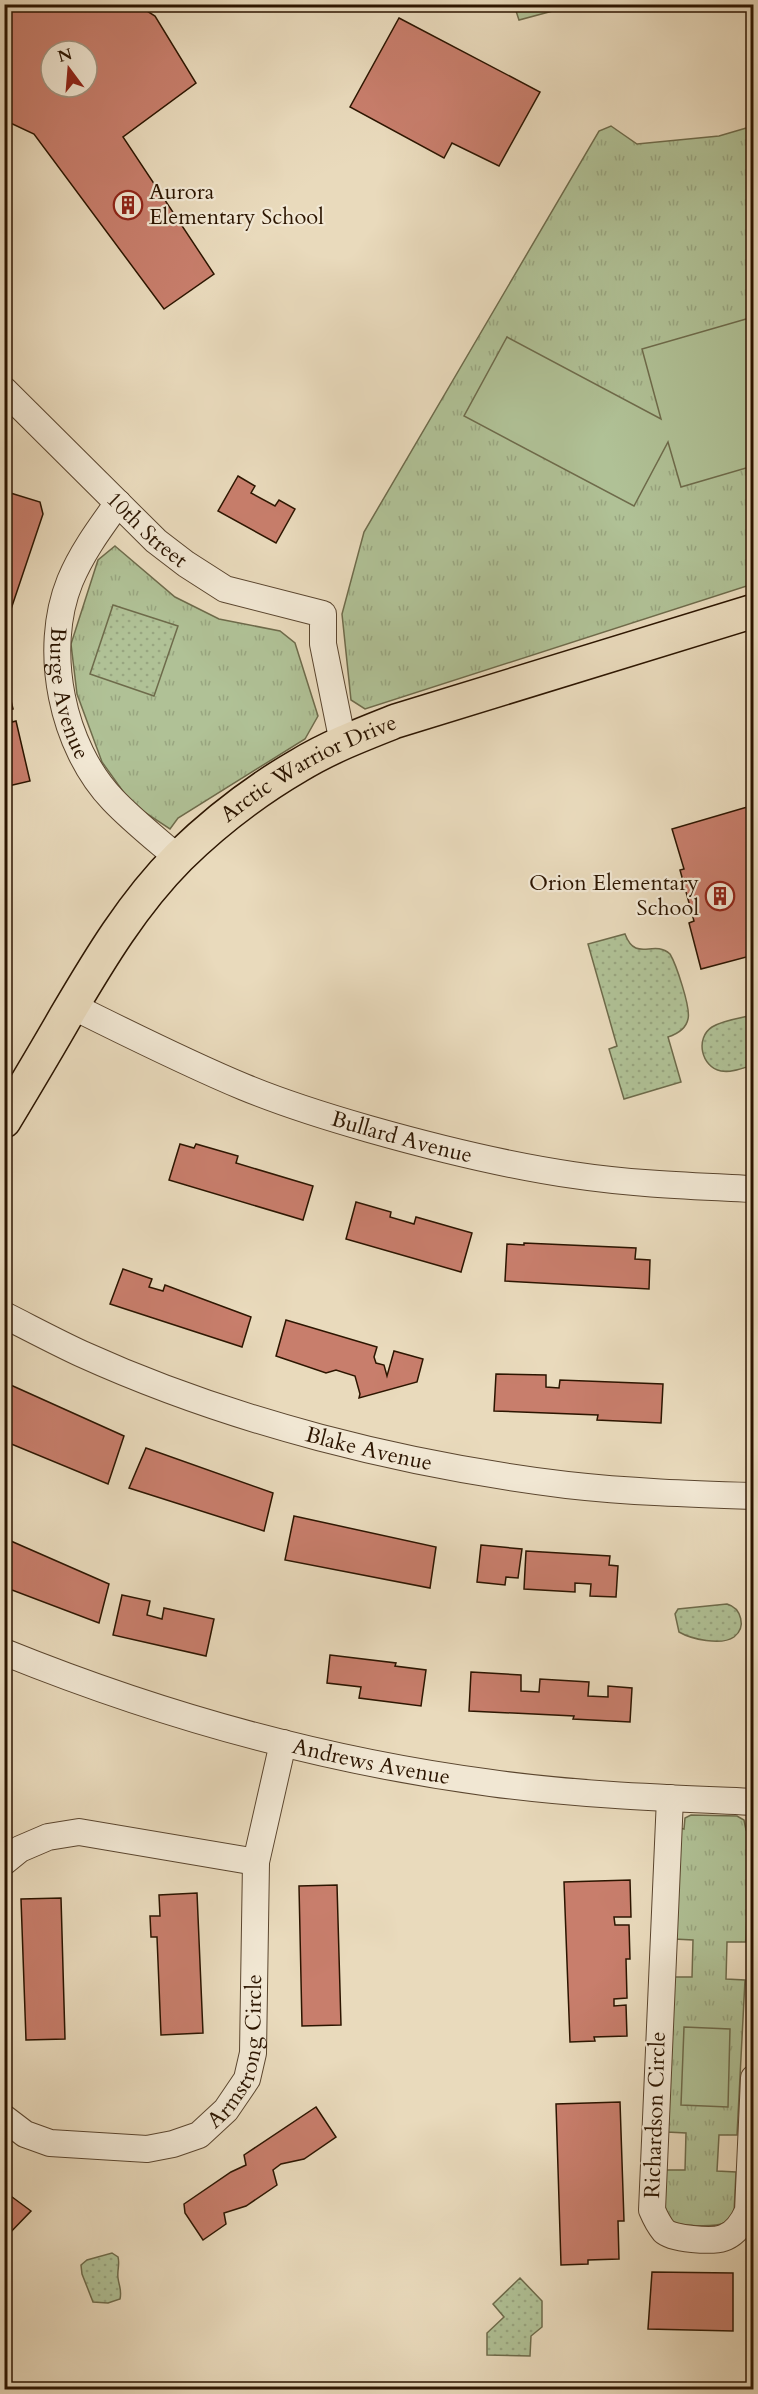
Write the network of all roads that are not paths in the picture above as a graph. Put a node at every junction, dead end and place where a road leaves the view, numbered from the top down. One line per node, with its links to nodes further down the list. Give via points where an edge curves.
1 (4, 390): 2 (street, 10th Street)
2 (118, 503): 4 (street, 10th Street, via 164,547 225,589 322,614 323,644); 5 (street, Burge Avenue, via 82,556 69,583 57,650 60,683 76,745 93,775 112,800)
3 (753, 611): 4 (main road, Arctic Warrior Drive, via 396,721)
4 (343, 743): 5 (main road, Arctic Warrior Drive, via 257,792)
5 (178, 858): 6 (main road, Arctic Warrior Drive, via 120,928)
6 (72, 1006): 7 (main road, Arctic Warrior Drive); 8 (street, Bullard Avenue, via 246,1088 406,1140 574,1175)
7 (7, 1112)
8 (753, 1189)
9 (4, 1315): 10 (street, Blake Avenue, via 82,1354 189,1396 354,1446 484,1473 569,1485 650,1493)
10 (753, 1496)
11 (4, 1652): 12 (street, Andrews Avenue, via 137,1701)
12 (283, 1743): 13 (street, Andrews Avenue, via 489,1783); 16 (street, Armstrong Circle)
13 (670, 1798): 14 (street, Andrews Avenue); 17 (street, Richardson Circle, via 652,2210 665,2232 677,2238 722,2239 743,2222 748,2211)
14 (753, 1802)
15 (4, 1862): 16 (street, via 20,1849 48,1837 79,1832)
16 (256, 1862): 18 (street, Armstrong Circle, via 253,2053 247,2079 225,2110 198,2134 147,2149 50,2143 25,2134)
17 (753, 2078)
18 (4, 2118)

